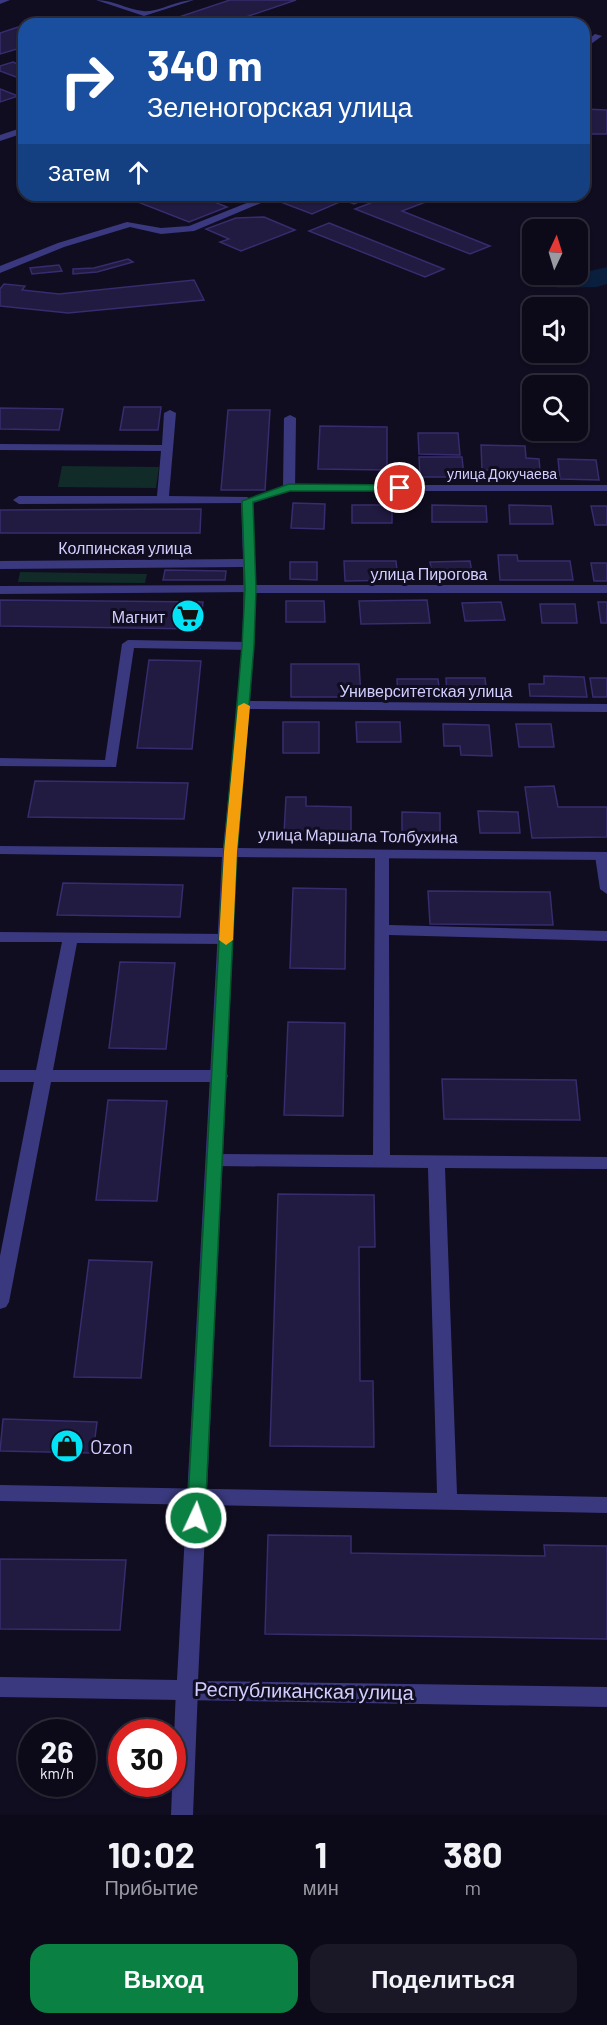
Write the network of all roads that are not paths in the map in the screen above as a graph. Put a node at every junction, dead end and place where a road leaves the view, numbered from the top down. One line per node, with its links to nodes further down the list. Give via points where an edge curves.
1 (6, 0): 4 (street)
2 (100, 0): 3 (street, via 144,14)
3 (190, 0)
4 (0, 2)
5 (598, 36): 6 (street)
6 (590, 42)
7 (18, 132): 8 (street)
8 (0, 138)
9 (260, 201): 10 (street, via 191,229 160,231 130,224 61,245)
10 (0, 270)
11 (170, 413): 14 (street)
12 (290, 418): 15 (street)
13 (0, 447): 14 (street)
14 (167, 448): 18 (street)
15 (289, 488): 16 (street, улица Докучаева); 19 (street, улица Докучаева)
16 (607, 488)
17 (19, 500): 18 (street, улица Докучаева)
18 (163, 500): 19 (street, улица Докучаева)
19 (248, 501): 20 (street)
20 (249, 563): 21 (street, Колпинская улица); 22 (street)
21 (0, 565)
22 (250, 589): 23 (street, улица Пирогова); 24 (street, улица Пирогова); 25 (street)
23 (0, 590)
24 (607, 590)
25 (248, 646): 26 (street); 28 (street, via 128,644 111,764)
26 (244, 705): 27 (street, Университетская улица); 30 (street)
27 (607, 708)
28 (0, 762)
29 (0, 850): 30 (street, улица Маршала Толбухина)
30 (230, 852): 31 (street, улица Маршала Толбухина); 38 (street)
31 (382, 854): 32 (street, улица Маршала Толбухина); 34 (street)
32 (604, 856): 33 (street)
33 (607, 889)
34 (382, 930): 35 (street); 43 (street)
35 (607, 936)
36 (0, 938): 37 (street)
37 (70, 938): 38 (street); 40 (street)
38 (226, 939): 41 (street)
39 (0, 1076): 40 (street)
40 (43, 1076): 41 (street); 46 (street)
41 (220, 1076): 42 (street)
42 (216, 1160): 43 (street); 48 (street)
43 (381, 1161): 44 (street)
44 (436, 1162): 45 (street); 49 (street)
45 (607, 1163)
46 (0, 1302)
47 (0, 1493): 48 (street)
48 (198, 1496): 49 (street); 52 (street)
49 (447, 1502): 50 (street)
50 (607, 1505)
51 (0, 1687): 52 (street, Республиканская улица)
52 (187, 1688): 53 (street, Республиканская улица); 54 (street)
53 (607, 1697)
54 (182, 1815)

